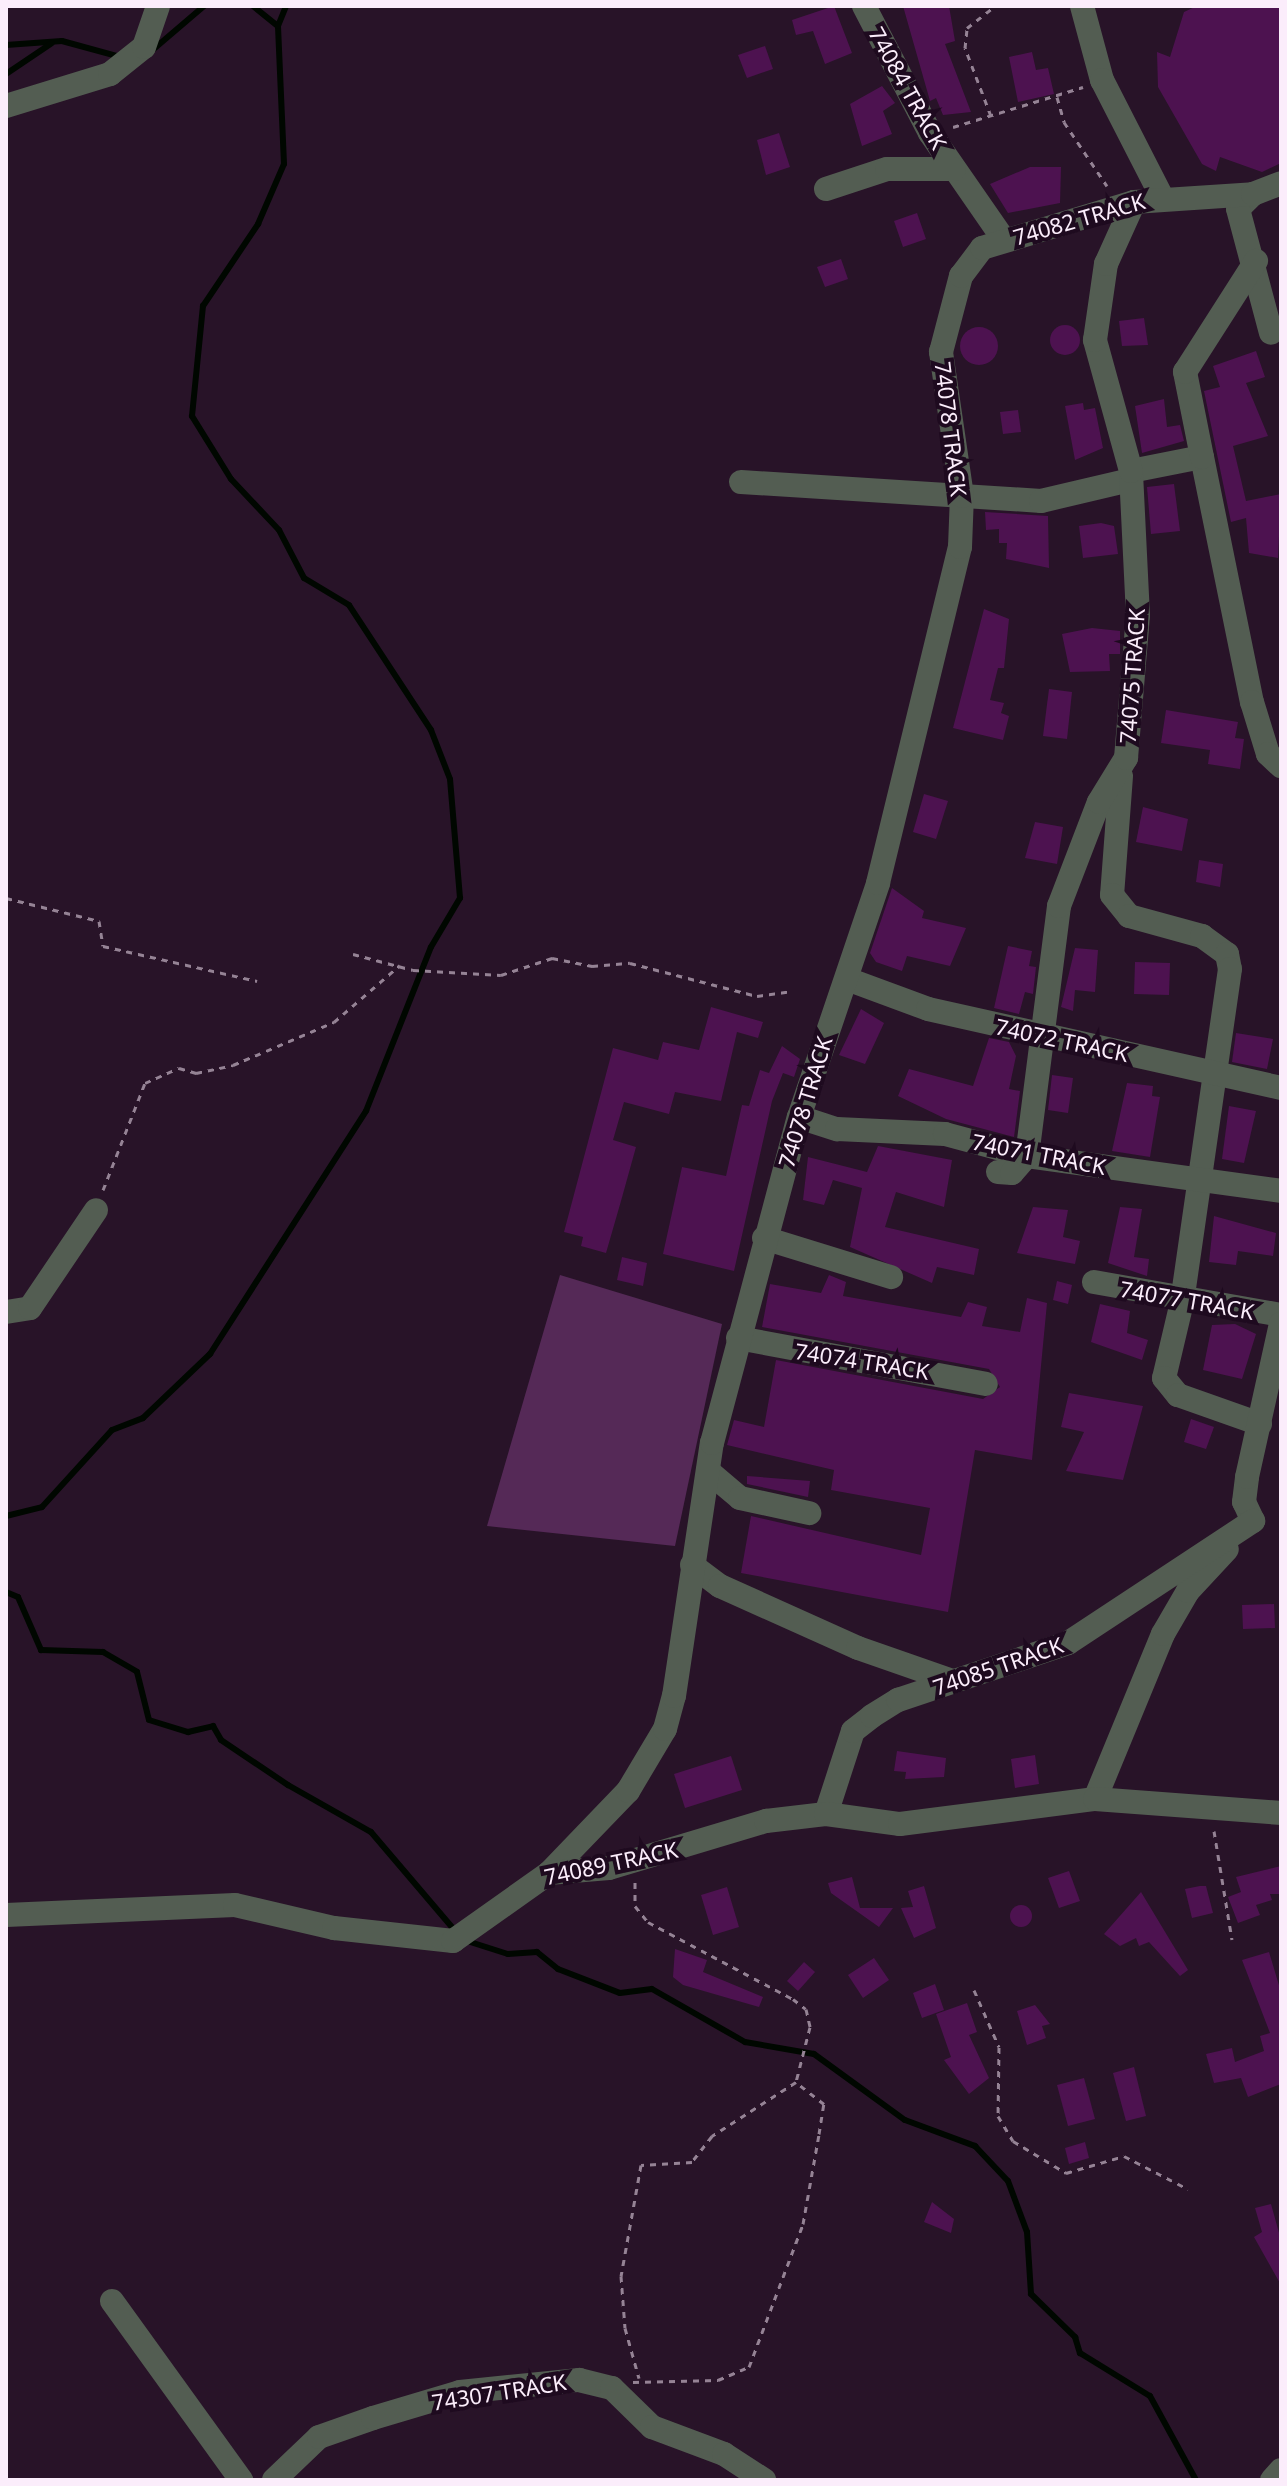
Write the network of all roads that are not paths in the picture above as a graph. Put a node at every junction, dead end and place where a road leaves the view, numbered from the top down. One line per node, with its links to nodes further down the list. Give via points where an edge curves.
1 (158, 6): 4 (street, via 144,47 110,74)
2 (864, 6): 5 (street, 74084 TRACK)
3 (1082, 6): 9 (street, via 1102,80)
4 (6, 106)
5 (954, 169): 7 (street, via 887,169); 11 (street, 74084 TRACK)
6 (1281, 183): 8 (street, 74082 TRACK)
7 (826, 189)
8 (1253, 194): 9 (street, 74082 TRACK); 12 (street, via 1238,209)
9 (1162, 197): 10 (street, 74082 TRACK)
10 (1128, 204): 11 (street, 74082 TRACK); 16 (street, 74075 TRACK, via 1106,264 1095,340)
11 (1004, 240): 13 (street, 74082 TRACK, via 968,262)
12 (1256, 261): 14 (street); 15 (street, via 1185,372)
13 (952, 297): 18 (street, 74078 TRACK, via 942,388)
14 (1271, 333)
15 (1202, 457): 16 (street); 20 (street, via 1252,702 1268,754)
16 (1131, 476): 18 (street, via 1041,501); 19 (street, 74075 TRACK, via 1138,616)
17 (741, 482): 18 (street)
18 (962, 496): 21 (street, 74078 TRACK, via 960,547)
19 (1126, 758): 22 (street, 74075 TRACK, via 1099,802 1059,906); 23 (street, via 1116,794 1112,895 1129,916 1195,932 1227,954)
20 (1281, 766)
21 (847, 979): 22 (street, 74072 TRACK, via 886,997); 25 (street, 74078 TRACK)
22 (1044, 1038): 23 (street, 74072 TRACK); 26 (street, 74075 TRACK)
23 (1214, 1072): 24 (street, 74072 TRACK); 28 (street)
24 (1281, 1088)
25 (799, 1117): 26 (street, 74071 TRACK, via 837,1129 945,1134); 31 (street, 74078 TRACK)
26 (1027, 1156): 27 (street, via 1012,1173); 28 (street, 74071 TRACK)
27 (998, 1172)
28 (1199, 1182): 29 (street, 74071 TRACK); 34 (street)
29 (1281, 1191)
30 (96, 1210): 35 (street, via 30,1308)
31 (764, 1238): 32 (street); 38 (street, 74078 TRACK)
32 (891, 1277)
33 (1094, 1282): 34 (street, 74077 TRACK)
34 (1182, 1302): 36 (street, 74077 TRACK); 40 (street, via 1164,1378 1169,1389)
35 (6, 1312)
36 (1281, 1315)
37 (1281, 1324): 40 (street)
38 (738, 1338): 39 (street, 74074 TRACK); 41 (street, 74078 TRACK)
39 (986, 1384)
40 (1260, 1424): 43 (street, via 1244,1502)
41 (708, 1471): 42 (street, via 740,1498); 44 (street, 74078 TRACK)
42 (809, 1513)
43 (1253, 1521): 45 (street, 74085 TRACK, via 1068,1643); 46 (street, via 1188,1591 1163,1634)
44 (692, 1565): 45 (street, via 720,1586 858,1648); 49 (street, 74078 TRACK, via 665,1729 628,1791)
45 (953, 1681): 48 (street, 74085 TRACK, via 898,1700 853,1731)
46 (1095, 1799): 47 (street, 74089 TRACK); 48 (street, 74089 TRACK, via 900,1824)
47 (1281, 1813)
48 (826, 1814): 49 (street, 74089 TRACK, via 766,1821 609,1868)
49 (549, 1873): 50 (street, 74089 TRACK, via 453,1941 334,1928 235,1905)
50 (6, 1915)
51 (112, 2301): 53 (street)
52 (1281, 2470): 56 (street)
53 (241, 2480)
54 (274, 2480): 55 (street, 74307 TRACK, via 305,2446 361,2422 460,2392 579,2380 612,2388 652,2427 724,2454)
55 (764, 2480)
56 (1272, 2480)

